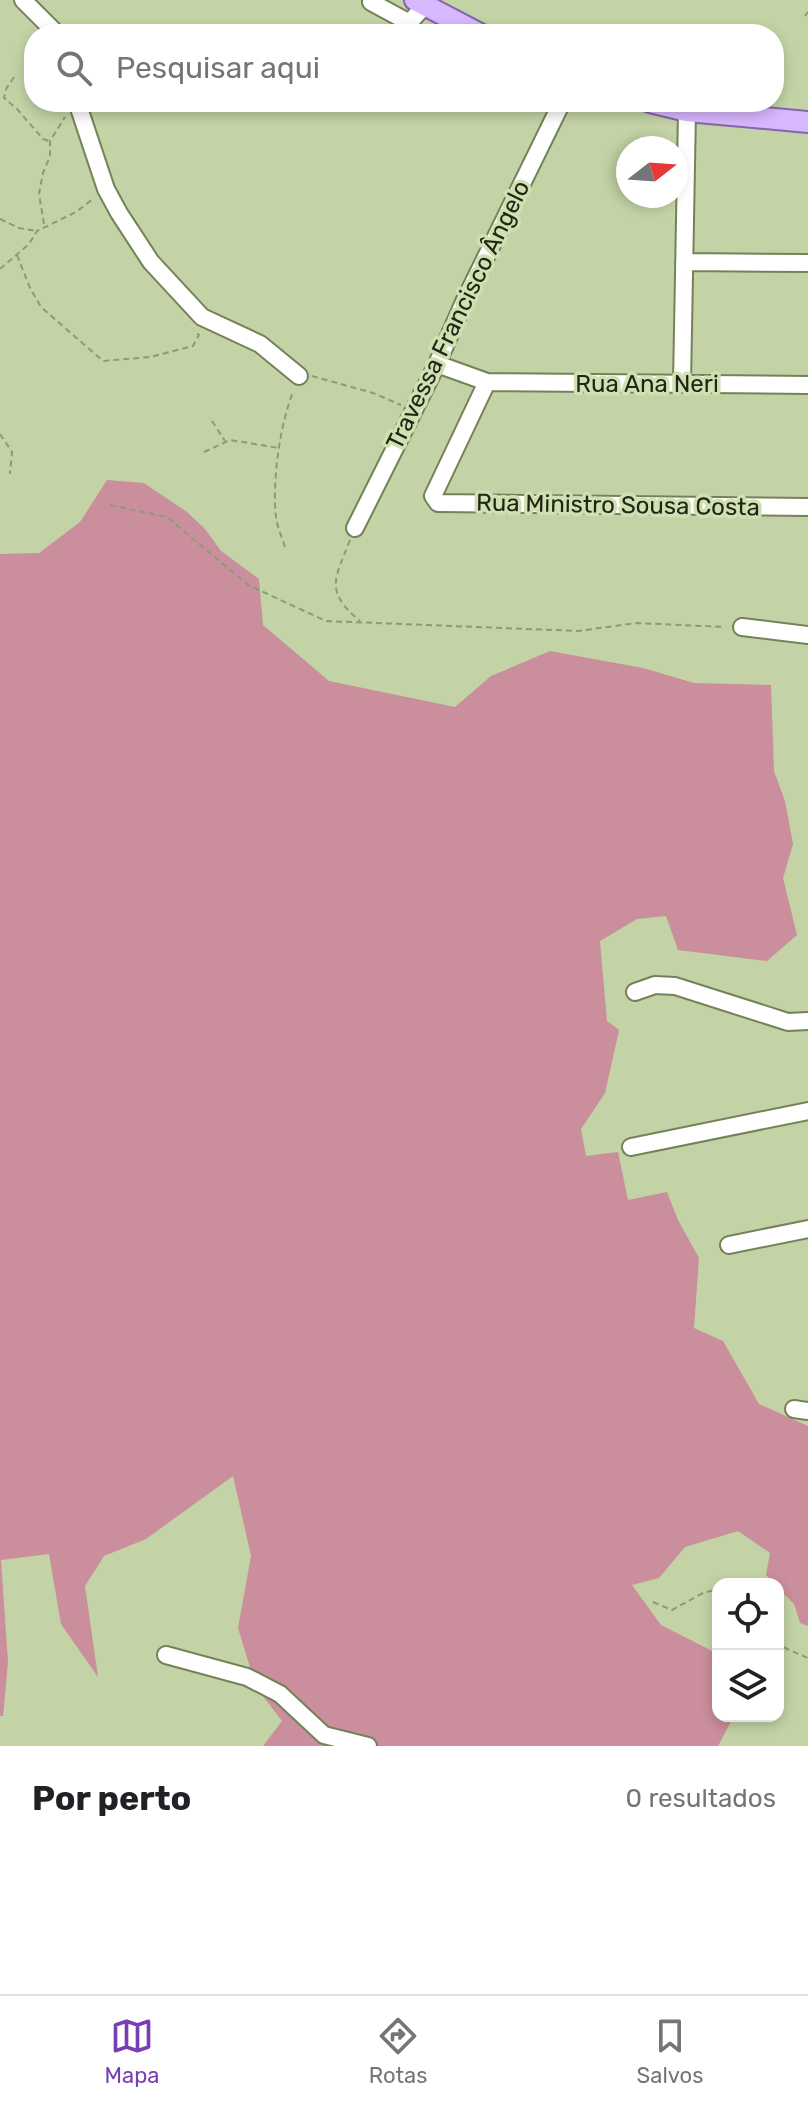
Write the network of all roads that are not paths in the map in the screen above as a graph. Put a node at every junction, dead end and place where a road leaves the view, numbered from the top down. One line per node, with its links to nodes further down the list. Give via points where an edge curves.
1 (23, 0): 4 (street)
2 (371, 2): 3 (street, via 406,21)
3 (420, 3): 5 (main road)
4 (47, 24)
5 (461, 24)
6 (73, 112): 14 (street, via 106,189 151,262 202,317 260,344)
7 (557, 112): 13 (street, Travessa Francisco Ângelo)
8 (687, 112): 11 (street)
9 (698, 112): 10 (main road)
10 (808, 122)
11 (684, 262): 12 (street); 16 (street)
12 (808, 263)
13 (437, 364): 15 (street, Rua Ana Neri); 19 (street, Travessa Francisco Ângelo)
14 (299, 376)
15 (487, 382): 16 (street, Rua Ana Neri); 18 (street, Rua Ministro Sousa Costa, via 433,496 438,503)
16 (682, 384): 17 (street, Rua Ana Neri)
17 (808, 385)
18 (808, 507)
19 (355, 528)
20 (742, 627): 21 (street)
21 (808, 635)
22 (635, 992): 23 (street, via 675,986 788,1022)
23 (808, 1021)
24 (808, 1111): 25 (street)
25 (631, 1147)
26 (808, 1229): 27 (street)
27 (729, 1245)
28 (166, 1655): 29 (street, via 247,1677 280,1694 324,1735)
29 (368, 1746)

